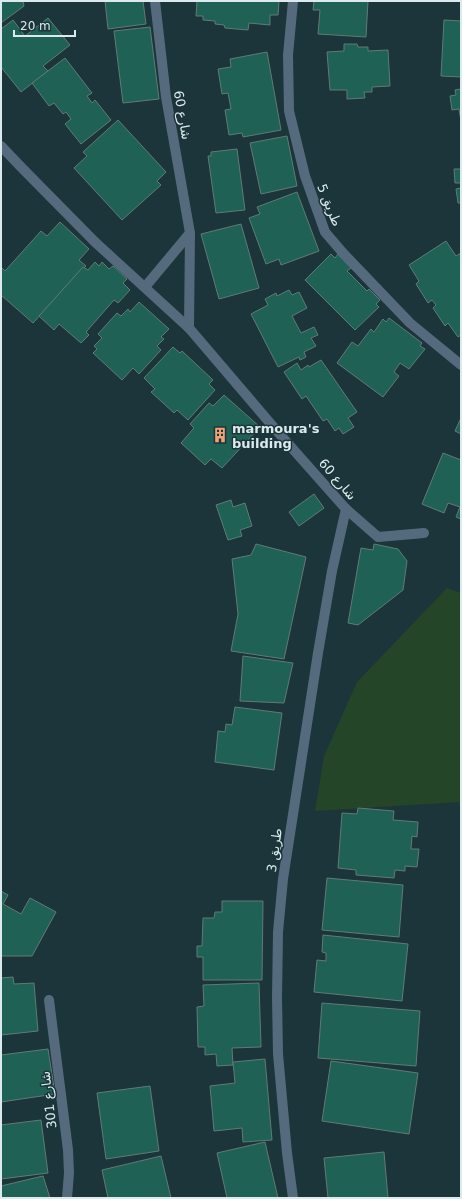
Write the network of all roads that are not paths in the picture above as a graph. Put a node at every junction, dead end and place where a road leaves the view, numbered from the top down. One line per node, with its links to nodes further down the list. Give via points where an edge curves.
1 (155, 1): 4 (street, شارع 60, via 166,97)
2 (293, 1): 7 (street, طريق 5, via 288,56 289,111 305,176 325,232 410,323)
3 (1, 146): 5 (street, شارع 60, via 90,237)
4 (190, 233): 5 (street); 6 (street, شارع 60)
5 (145, 287): 6 (street, شارع 60)
6 (190, 328): 8 (street, شارع 60)
7 (461, 365)
8 (346, 509): 9 (street, شارع 60, via 378,536); 12 (street, طريق 3, via 318,653 283,880 278,932 278,1054)
9 (424, 533)
10 (49, 1000): 11 (street, شارع 301, via 68,1150)
11 (67, 1198)
12 (293, 1198)

